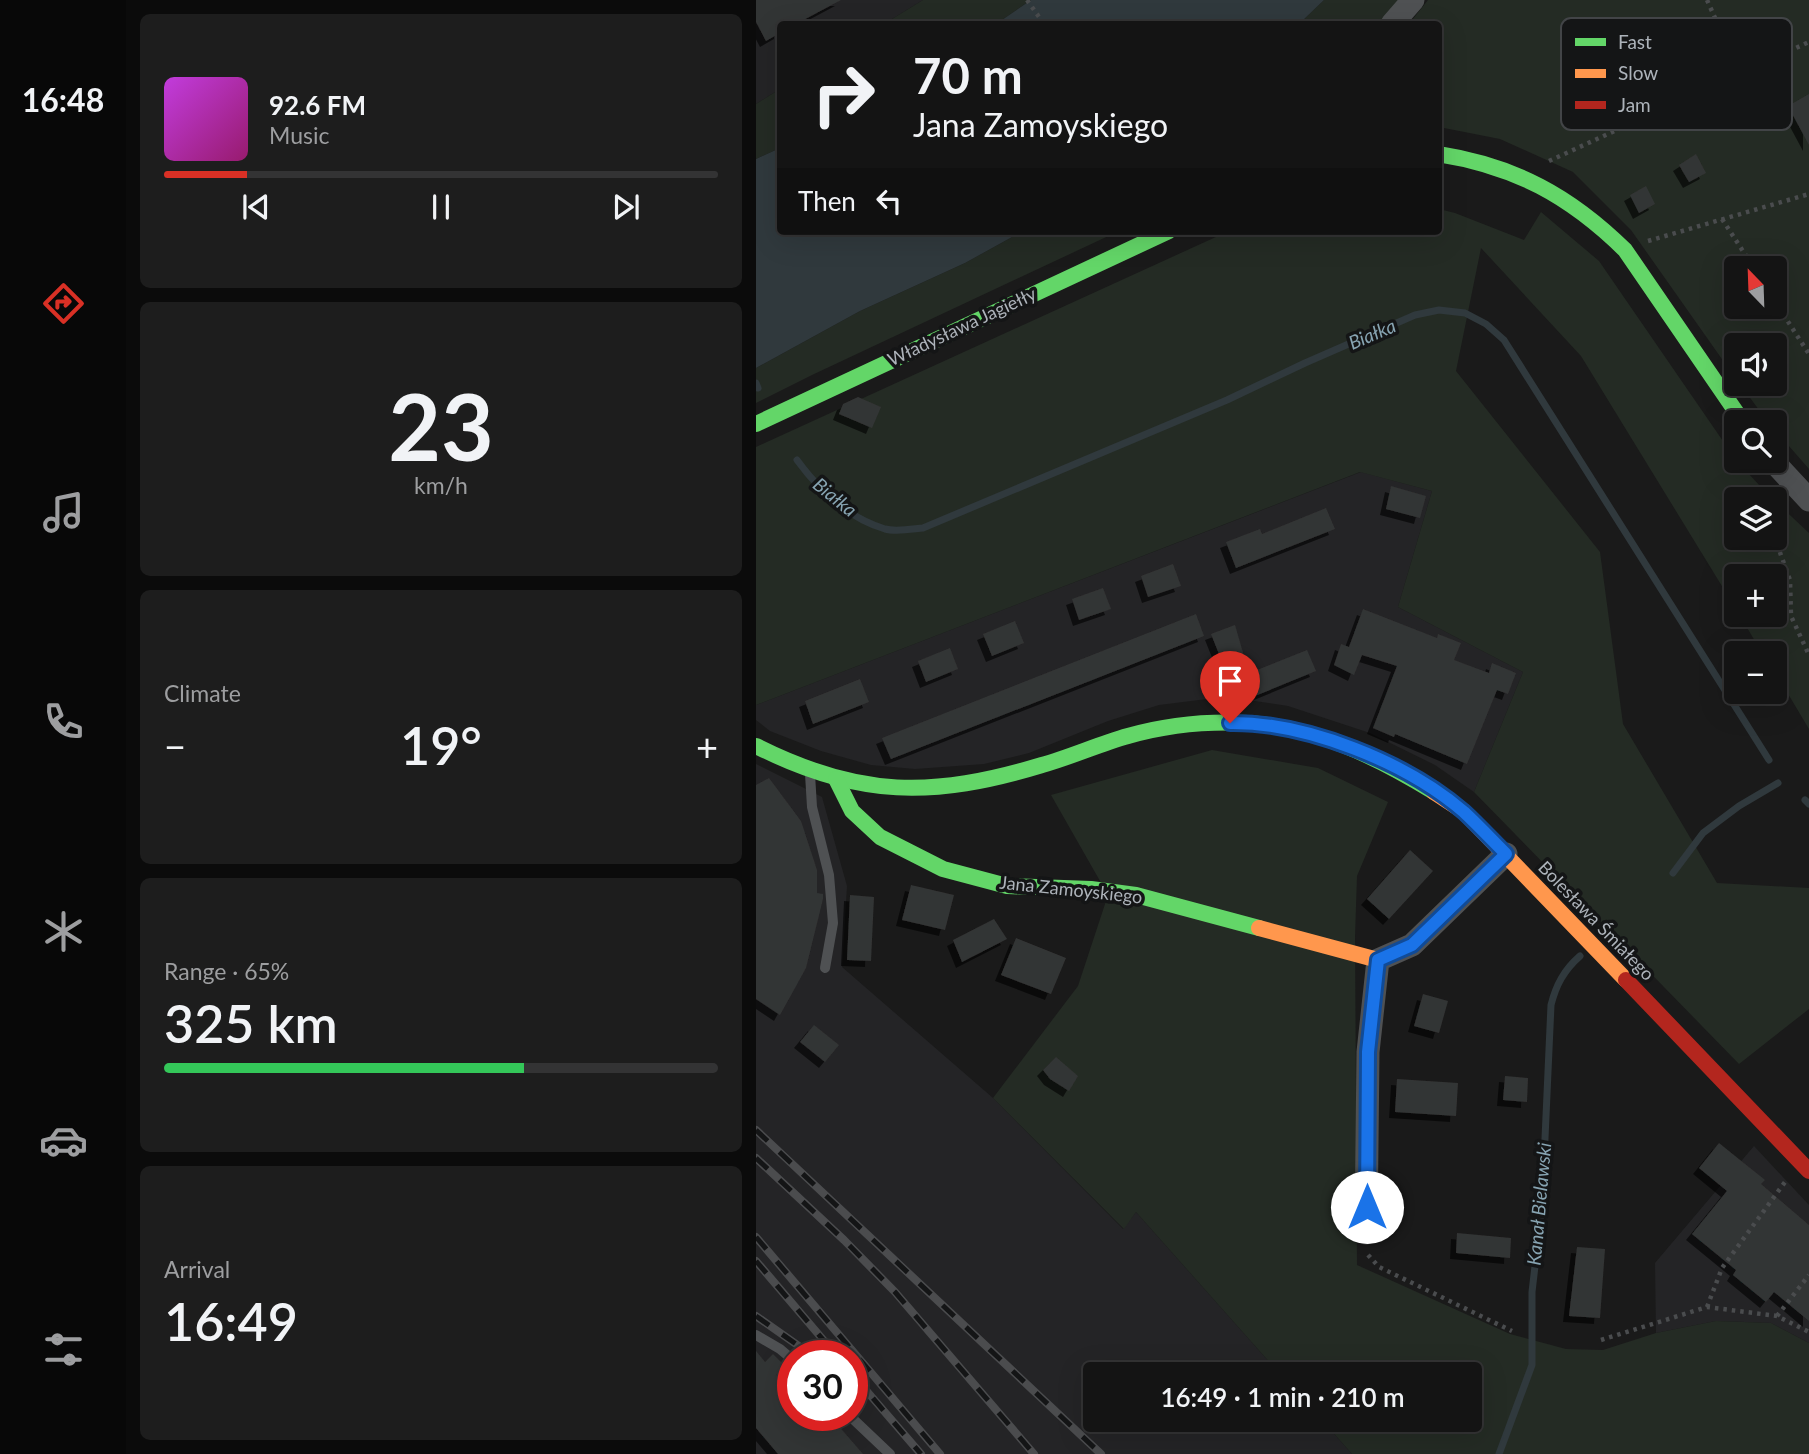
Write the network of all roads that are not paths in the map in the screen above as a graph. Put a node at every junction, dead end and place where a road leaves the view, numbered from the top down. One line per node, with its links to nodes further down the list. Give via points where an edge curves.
1 (1413, 0): 2 (street)
2 (1395, 21)
3 (1442, 154): 5 (street, via 1519,175 1563,198 1609,233)
4 (1160, 235): 6 (street, Władysława Jagiełły)
5 (1735, 410)
6 (756, 424)
7 (1784, 473): 8 (street)
8 (1809, 500)
9 (756, 746): 10 (street, Bolesława Śmiałego)
10 (809, 771): 11 (street, Bolesława Śmiałego); 14 (lane, via 812,807 830,875 833,923)
11 (836, 779): 12 (street, Bolesława Śmiałego, via 923,790 955,787 1042,766 1137,734 1209,723 1251,723 1294,729 1345,744 1400,771 1463,811); 13 (street, Jana Zamoyskiego, via 852,811 880,837 943,869 1007,886 1136,895)
12 (1506, 854): 13 (street, via 1412,945); 15 (street, Bolesława Śmiałego)
13 (1378, 960): 16 (street, via 1368,1052)
14 (825, 968)
15 (1805, 1166)
16 (1366, 1233)
17 (756, 1335): 18 (lane)
18 (777, 1347)
19 (866, 1431): 20 (lane)
20 (890, 1454)

